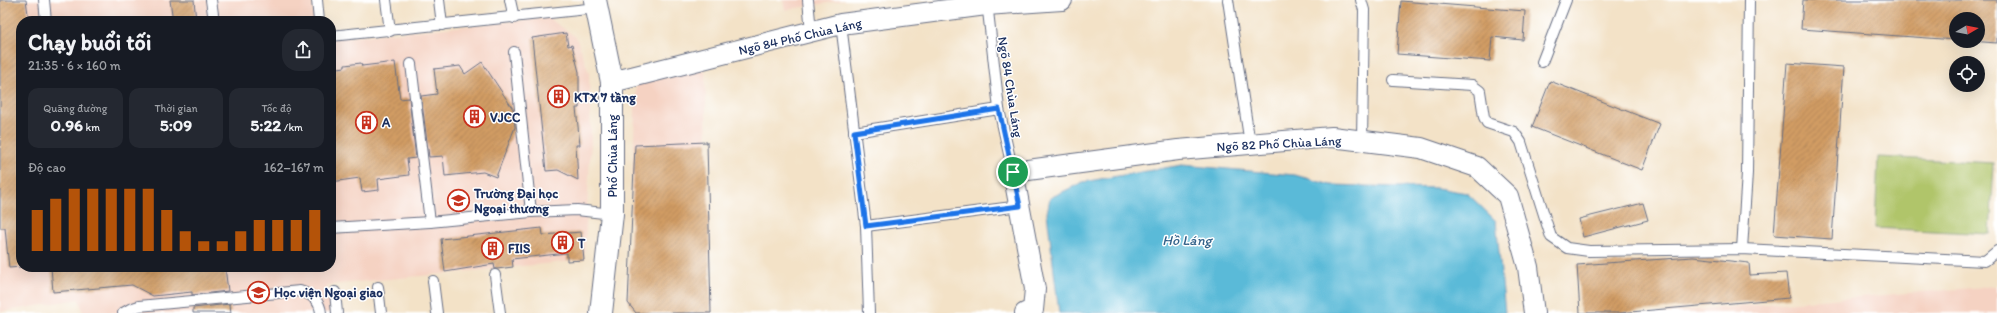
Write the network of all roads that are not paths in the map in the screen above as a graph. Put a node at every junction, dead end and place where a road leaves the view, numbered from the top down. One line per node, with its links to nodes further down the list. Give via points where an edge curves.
1 (44, 0): 15 (lane)
2 (212, 0): 16 (lane)
3 (316, 0): 17 (lane)
4 (386, 0): 21 (lane)
5 (438, 0): 20 (lane)
6 (510, 0): 18 (lane)
7 (808, 0): 22 (lane)
8 (1062, 0): 13 (street, Ngõ 84 Phố Chùa Láng)
9 (1228, 0): 32 (lane)
10 (1361, 0): 31 (lane, via 1364,10)
11 (1566, 0): 25 (lane)
12 (1749, 0): 40 (lane, via 1747,173)
13 (987, 2): 19 (street, Ngõ 84 Phố Chùa Láng); 29 (lane, Ngõ 84 Chùa Láng)
14 (596, 4): 18 (lane); 28 (street, Phố Chùa Láng)
15 (46, 16)
16 (214, 16)
17 (318, 16)
18 (514, 18): 20 (lane)
19 (841, 24): 22 (street, Ngõ 84 Phố Chùa Láng); 30 (lane)
20 (442, 25): 21 (lane)
21 (390, 31): 23 (lane)
22 (811, 31): 28 (street, Ngõ 84 Phố Chùa Láng)
23 (336, 36)
24 (514, 52): 35 (lane)
25 (1542, 62)
26 (411, 64): 37 (lane)
27 (1393, 80): 40 (lane, via 1472,85 1480,91 1487,123 1514,132 1521,142 1551,237 1567,248 1589,251)
28 (612, 82): 36 (street, Phố Chùa Láng)
29 (999, 109): 30 (lane); 33 (lane, Ngõ 84 Chùa Láng)
30 (854, 132): 38 (lane)
31 (1362, 141): 32 (street, Ngõ 82 Phố Chùa Láng, via 1332,137); 56 (street, Ngõ 82 Phố Chùa Láng, via 1421,148 1477,167 1508,196 1528,267)
32 (1250, 144): 33 (street, Ngõ 82 Phố Chùa Láng, via 1178,150)
33 (1013, 172): 34 (street)
34 (1020, 206): 38 (lane); 47 (street, via 1035,289)
35 (531, 212): 36 (lane, via 577,210); 37 (lane)
36 (612, 214): 54 (street, Phố Chùa Láng)
37 (430, 222): 39 (lane)
38 (866, 226): 55 (lane)
39 (336, 228)
40 (1742, 249): 41 (lane, via 1985,261)
41 (1997, 251)
42 (495, 275): 53 (lane)
43 (433, 281): 52 (lane)
44 (378, 287): 51 (lane)
45 (335, 292): 50 (lane)
46 (168, 308): 48 (lane, via 140,306); 49 (lane, via 300,290 316,300)
47 (1029, 311)
48 (123, 313)
49 (321, 313)
50 (337, 313)
51 (381, 313)
52 (436, 313)
53 (500, 313)
54 (601, 313)
55 (869, 313)
56 (1534, 313)

